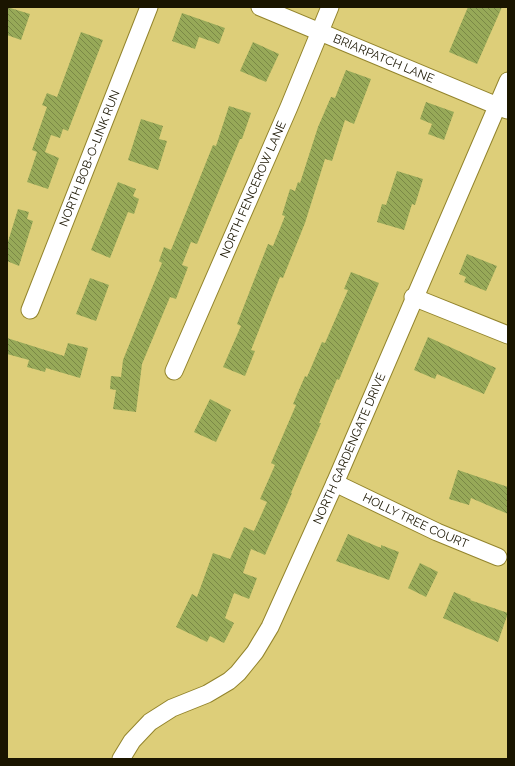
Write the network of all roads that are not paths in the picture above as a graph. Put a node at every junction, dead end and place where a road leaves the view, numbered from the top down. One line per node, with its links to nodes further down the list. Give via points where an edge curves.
1 (148, 7): 8 (street, NORTH BOB-O-LINK RUN)
2 (260, 7): 4 (street, BRIARPATCH LANE)
3 (330, 7): 4 (street, NORTH FENCEROW LANE)
4 (320, 31): 6 (street, BRIARPATCH LANE); 10 (street, NORTH FENCEROW LANE)
5 (508, 81): 6 (street, NORTH GARDENGATE DRIVE)
6 (503, 108): 7 (street, NORTH GARDENGATE DRIVE)
7 (413, 298): 9 (street); 11 (street, NORTH GARDENGATE DRIVE)
8 (30, 310)
9 (508, 335)
10 (174, 371)
11 (335, 483): 12 (street, HOLLY TREE COURT, via 437,532); 13 (street, NORTH GARDENGATE DRIVE, via 283,600 255,652 229,681 150,722 132,741)
12 (498, 557)
13 (121, 759)

